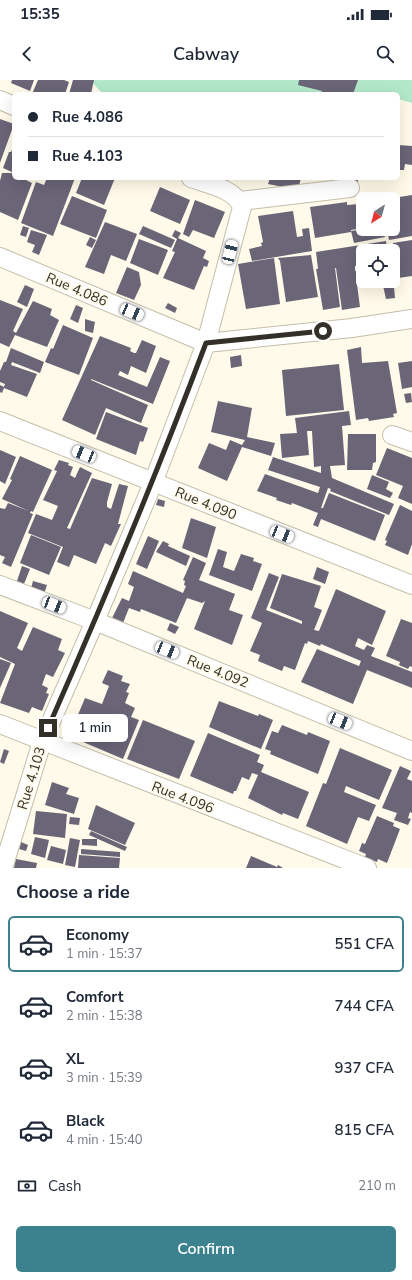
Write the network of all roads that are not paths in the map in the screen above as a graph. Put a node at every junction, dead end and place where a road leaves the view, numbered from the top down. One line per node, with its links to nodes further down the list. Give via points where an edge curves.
1 (0, 100): 2 (street)
2 (12, 105)
3 (196, 180): 5 (street, via 234,195)
4 (350, 188): 5 (street)
5 (240, 201): 8 (street, Rue 4.103, via 242,207)
6 (0, 257): 8 (street, Rue 4.086)
7 (412, 319): 8 (street, Rue 4.086)
8 (206, 343): 12 (street, Rue 4.103)
9 (0, 420): 12 (street, Rue 4.090)
10 (392, 435): 11 (street)
11 (412, 442)
12 (153, 482): 14 (street, Rue 4.090); 15 (street, Rue 4.103)
13 (0, 584): 15 (street, Rue 4.092)
14 (412, 585)
15 (95, 621): 17 (street, Rue 4.103); 18 (street, Rue 4.092)
16 (0, 724): 17 (street, Rue 4.096)
17 (42, 742): 19 (street, Rue 4.103); 20 (street, Rue 4.096)
18 (412, 751)
19 (3, 868)
20 (367, 868)

